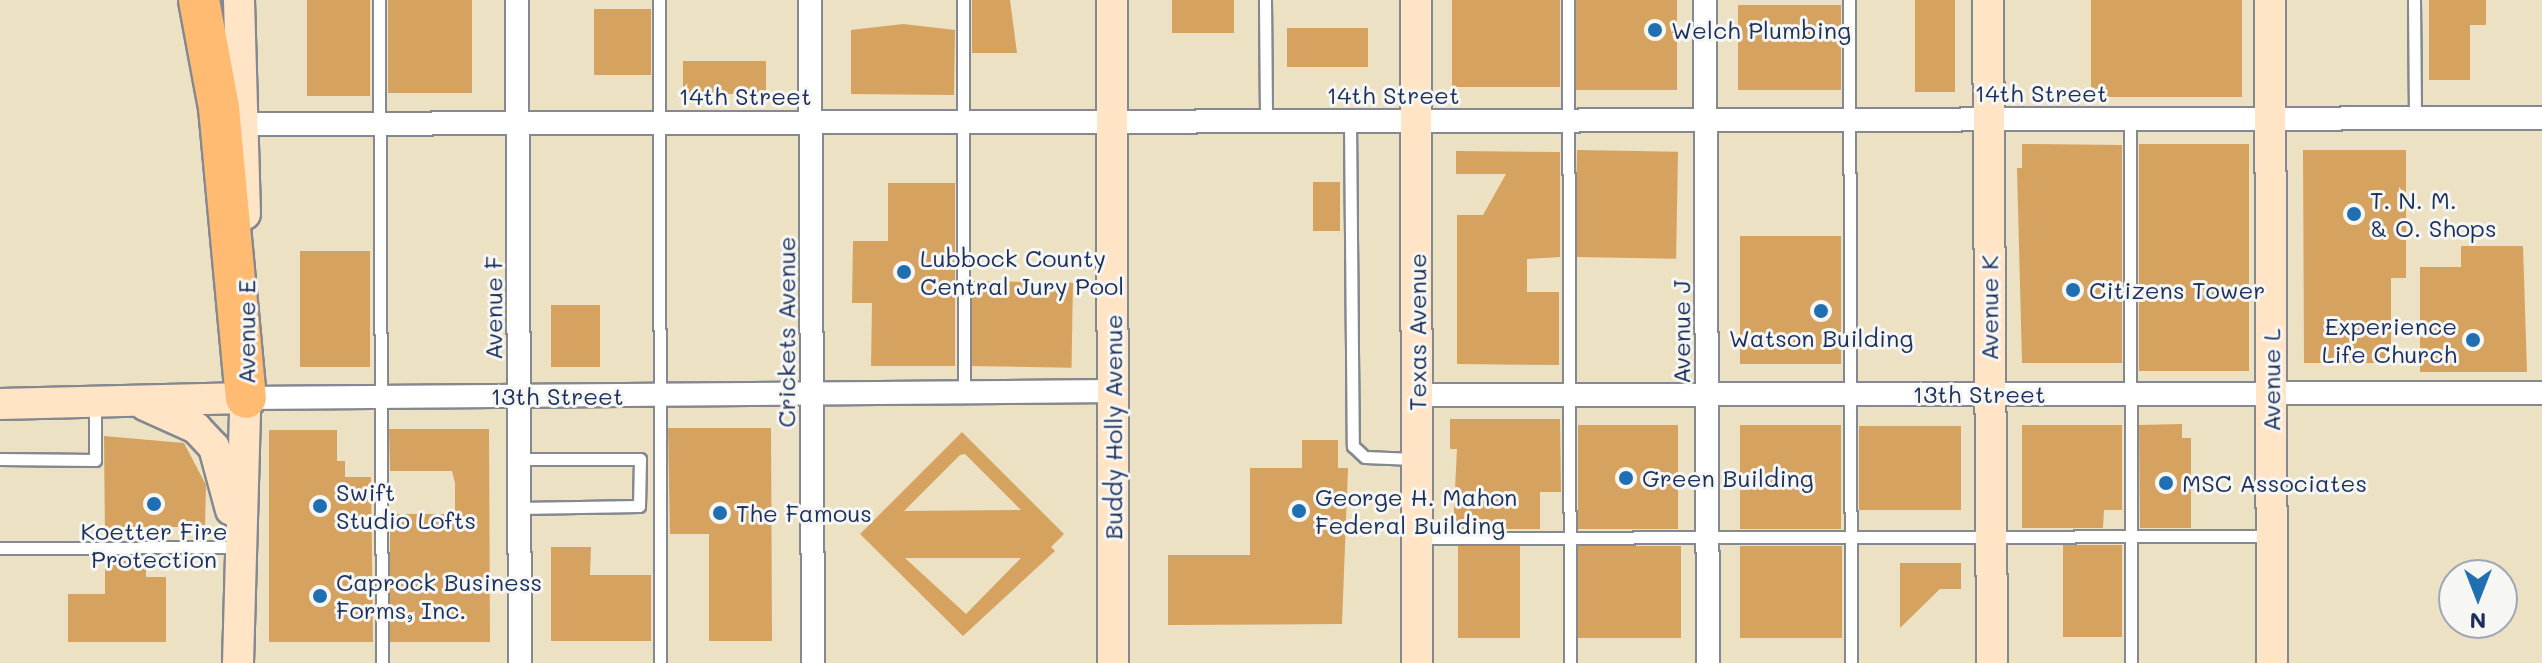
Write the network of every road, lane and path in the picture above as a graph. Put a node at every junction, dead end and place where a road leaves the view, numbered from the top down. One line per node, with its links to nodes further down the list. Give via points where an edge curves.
1 (199, 0): 49 (highway, via 219,108)
2 (239, 0): 34 (main road, Avenue E)
3 (379, 0): 32 (lane)
4 (517, 0): 33 (street, Avenue F)
5 (659, 0): 28 (lane)
6 (810, 0): 29 (street, Crickets Avenue)
7 (963, 0): 30 (lane)
8 (1112, 0): 31 (main road, Buddy Holly Avenue)
9 (1265, 0): 25 (lane)
10 (1416, 0): 27 (main road, Texas Avenue)
11 (1568, 0): 23 (lane)
12 (1705, 0): 24 (street, Avenue J)
13 (1849, 0): 19 (lane)
14 (1988, 0): 20 (main road, Avenue K)
15 (2270, 0): 22 (main road, Avenue L)
16 (2414, 0): 17 (lane)
17 (2415, 118): 18 (street, 14th Street); 22 (street, 14th Street)
18 (2542, 118)
19 (1851, 119): 20 (street, 14th Street); 24 (street, 14th Street); 40 (lane)
20 (1989, 119): 21 (street, 14th Street); 41 (main road, Avenue K)
21 (2130, 119): 22 (street, 14th Street); 42 (lane)
22 (2270, 119): 43 (main road, Avenue L)
23 (1570, 120): 24 (street, 14th Street); 27 (street, 14th Street); 46 (lane)
24 (1705, 120): 39 (street, Avenue J)
25 (1266, 121): 26 (street, 14th Street); 31 (street, 14th Street)
26 (1350, 121): 27 (street, 14th Street); 54 (lane, via 1353,446 1365,457)
27 (1416, 121): 45 (main road, Texas Avenue)
28 (658, 122): 29 (street, 14th Street); 33 (street, 14th Street); 44 (lane)
29 (811, 122): 30 (street, 14th Street); 38 (street, Crickets Avenue)
30 (963, 122): 31 (street, 14th Street); 36 (lane)
31 (1112, 122): 35 (main road, Buddy Holly Avenue)
32 (379, 123): 33 (street, 14th Street); 34 (street, 14th Street); 48 (lane)
33 (518, 123): 47 (street, Avenue F)
34 (245, 124): 49 (main road, Avenue E)
35 (1113, 391): 36 (street, 13th Street); 70 (main road, Buddy Holly Avenue)
36 (964, 393): 38 (street, 13th Street)
37 (2542, 393): 43 (street, 13th Street)
38 (812, 394): 44 (street, 13th Street); 69 (street, Crickets Avenue)
39 (1707, 394): 40 (street, 13th Street); 46 (street, 13th Street); 62 (street, Avenue J)
40 (1850, 394): 41 (street, 13th Street); 57 (lane)
41 (1989, 394): 42 (street, 13th Street); 58 (main road, Avenue K)
42 (2128, 394): 43 (street, 13th Street); 59 (lane)
43 (2270, 394): 56 (main road, Avenue L)
44 (661, 395): 47 (street, 13th Street); 68 (lane)
45 (1417, 395): 46 (street, 13th Street); 54 (main road, Texas Avenue)
46 (1570, 395): 61 (lane)
47 (520, 396): 48 (street, 13th Street); 53 (street, Avenue F)
48 (380, 397): 49 (street, 13th Street); 66 (lane)
49 (246, 398): 50 (main road, 13th Street); 63 (main road, Avenue E)
50 (110, 399): 51 (main road, 13th Street); 52 (lane, via 95,460); 63 (main road, via 171,414 214,447)
51 (0, 404)
52 (0, 459)
53 (519, 459): 55 (street, Avenue F); 55 (lane, via 640,459 639,506)
54 (1417, 459): 60 (main road, Texas Avenue)
55 (519, 508): 67 (street, Avenue F)
56 (2272, 536): 59 (lane); 77 (main road, Avenue L)
57 (1851, 537): 58 (lane); 62 (lane); 74 (lane)
58 (1991, 537): 59 (lane); 75 (main road, Avenue K)
59 (2130, 537): 76 (lane)
60 (1417, 538): 61 (lane); 71 (main road, Texas Avenue)
61 (1570, 538): 62 (lane); 72 (lane)
62 (1707, 538): 73 (street, Avenue J)
63 (238, 540): 64 (lane); 65 (main road, Avenue E)
64 (0, 548)
65 (238, 663)
66 (382, 663)
67 (520, 663)
68 (660, 663)
69 (813, 663)
70 (1113, 663)
71 (1417, 663)
72 (1570, 663)
73 (1708, 663)
74 (1851, 663)
75 (1992, 663)
76 (2131, 663)
77 (2272, 663)

